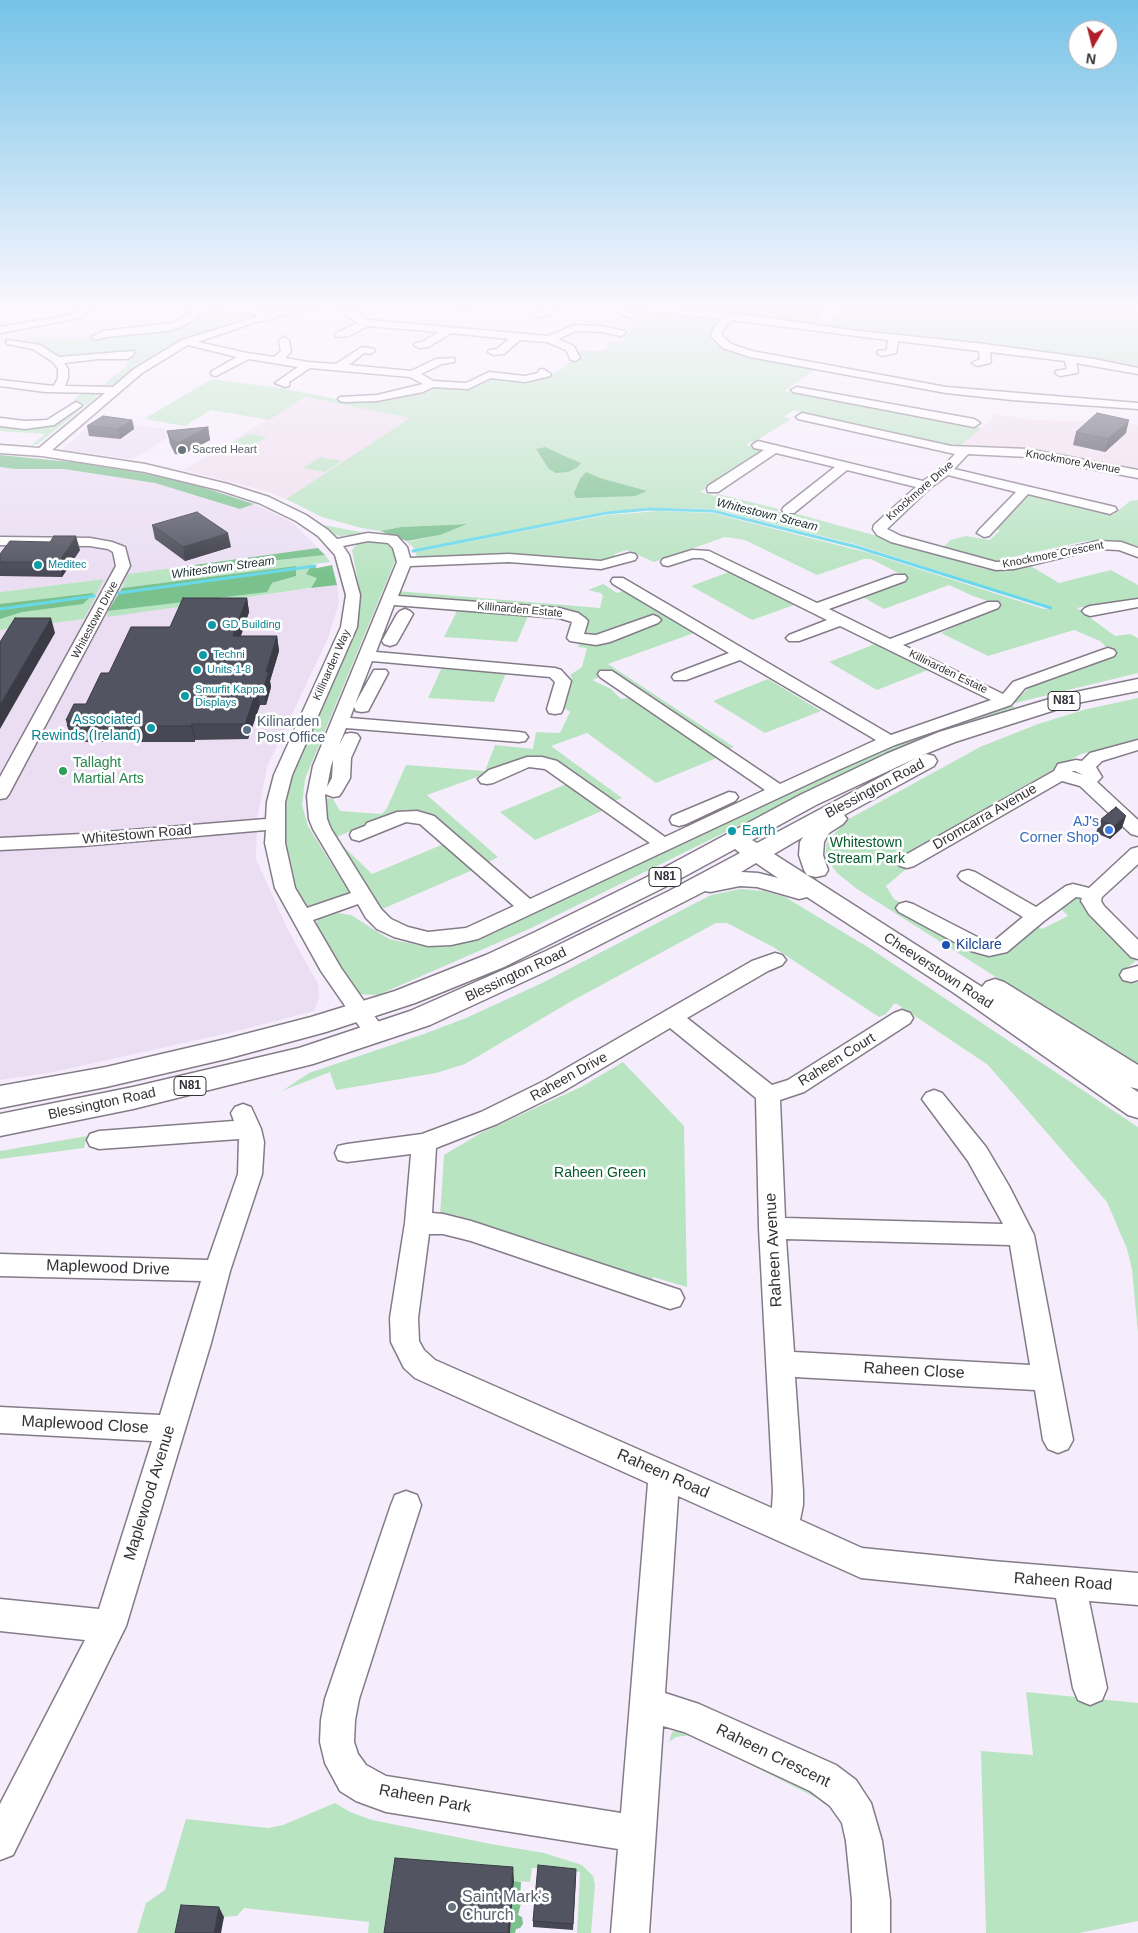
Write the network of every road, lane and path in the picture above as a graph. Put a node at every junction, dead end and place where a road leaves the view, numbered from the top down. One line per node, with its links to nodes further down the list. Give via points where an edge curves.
1 (107, 397): 20 (street)
2 (381, 397): 8 (street)
3 (856, 397): 11 (street)
4 (938, 397): 11 (street)
5 (1005, 397): 7 (street)
6 (1118, 397): 10 (street)
7 (1012, 398): 10 (street)
8 (344, 399)
9 (76, 405): 14 (street, via 50,423)
10 (1119, 405): 12 (street)
11 (929, 406): 15 (street)
12 (1138, 406)
13 (802, 417): 19 (street, Knockmore Avenue)
14 (0, 422)
15 (974, 423)
16 (758, 445): 18 (street)
17 (0, 449): 20 (street, Killinarden Way)
18 (774, 449): 21 (street); 25 (street)
19 (964, 451): 22 (street, Knockmore Drive); 23 (street, Knockmore Avenue, via 1028,453)
20 (42, 452): 31 (street, Killinarden Way, via 145,468 223,487 264,500 301,518)
21 (844, 466): 24 (street); 27 (street)
22 (946, 471): 24 (street, Knockmore Drive); 26 (street)
23 (1138, 474)
24 (925, 485): 35 (street, Knockmore Drive, via 880,529 896,539)
25 (713, 489)
26 (1026, 490): 28 (street); 29 (street)
27 (789, 510)
28 (1110, 510)
29 (984, 533)
30 (0, 541): 82 (street, Whitestown Drive, via 90,542 112,546 120,550 123,566)
31 (334, 544): 33 (street, via 359,538 392,539); 85 (street, Killinarden Way, via 342,555 353,595 349,627 283,775 276,802)
32 (1138, 553): 35 (street, Knockmore Crescent, via 1106,544 1006,566 986,565)
33 (402, 555): 36 (street, via 441,562); 41 (street, Killinarden Estate)
34 (630, 557): 36 (street, via 601,566 532,566 509,558)
35 (968, 559)
36 (458, 560): 38 (street)
37 (668, 562): 44 (street, Killinarden Estate, via 704,554)
38 (451, 574)
39 (900, 578): 44 (street)
40 (618, 582): 53 (street)
41 (390, 600): 47 (street, Killinarden Estate, via 559,613 580,621 575,638 596,640); 49 (street, Killinarden Estate)
42 (1138, 603): 45 (street)
43 (993, 605): 51 (street, Killinarden Estate)
44 (816, 609): 48 (street, Killinarden Estate)
45 (1090, 611)
46 (405, 614): 49 (street, Killinarden Estate)
47 (653, 620)
48 (839, 621): 50 (street); 51 (street, Killinarden Estate)
49 (387, 635): 54 (street, Killinarden Estate)
50 (794, 638)
51 (891, 644): 61 (street, Killinarden Estate)
52 (1108, 652): 61 (street, Killinarden Estate, via 1019,685)
53 (741, 654): 57 (street); 69 (street)
54 (367, 656): 59 (street, Killinarden Estate); 62 (street, via 555,674 564,681)
55 (380, 673): 59 (street, via 366,701)
56 (606, 674): 79 (street)
57 (680, 677)
58 (1138, 685): 65 (main road, Blessington Road / N81, via 1073,698)
59 (351, 693): 64 (street, Killinarden Estate)
60 (965, 698): 63 (street, Killinarden Estate)
61 (1005, 701): 63 (street, Killinarden Estate)
62 (555, 709)
63 (939, 716): 66 (street, Killinarden Estate); 69 (street, Killinarden Estate)
64 (339, 722): 67 (street); 73 (street, Killinarden Estate)
65 (993, 724): 78 (main road, Blessington Road / N81); 88 (main road, Blessington Road / N81, via 894,759)
66 (901, 725)
67 (519, 737)
68 (351, 738): 74 (street, via 342,758)
69 (889, 741): 72 (street, Killinarden Estate)
70 (845, 745): 72 (street, Killinarden Estate)
71 (1138, 745): 76 (street, via 1096,757)
72 (823, 762): 75 (street, Killinarden Estate); 79 (street, Killinarden Estate)
73 (322, 766): 74 (street); 100 (street, Killinarden Estate, via 316,796 318,819)
74 (342, 767): 80 (street, via 341,778)
75 (791, 768)
76 (1085, 774): 86 (street); 93 (street, Dromcarra Avenue, via 1076,765 1067,766 1064,774)
77 (487, 779): 90 (street, via 527,762 551,765)
78 (890, 782): 88 (main road, Blessington Road / N81); 94 (main road, via 820,828 812,842 811,855)
79 (777, 790): 83 (street, Killinarden Estate)
80 (332, 792)
81 (738, 793): 83 (street, Killinarden Estate)
82 (0, 794)
83 (711, 813): 84 (street, Killinarden Estate); 90 (street, Killinarden Estate)
84 (679, 820)
85 (275, 824): 89 (street, Whitestown Road); 105 (street, Killinarden Way, via 285,888)
86 (1138, 830)
87 (359, 835): 102 (street, via 404,816 427,820)
88 (753, 842): 94 (main road, Cheeverstown Road); 98 (main road, Blessington Road / N81); 109 (main road, Cheeverstown Road); 112 (main road, Blessington Road / N81, via 542,940 425,989)
89 (0, 844)
90 (663, 844): 95 (street, Killinarden Estate)
91 (621, 851): 95 (street, Killinarden Estate)
92 (1138, 853): 99 (street)
93 (907, 862)
94 (816, 870): 113 (main road, Cheeverstown Road, via 909,934)
95 (591, 871): 97 (street, Killinarden Estate); 102 (street, Killinarden Estate)
96 (968, 876): 104 (street)
97 (555, 881)
98 (684, 892): 109 (main road, via 740,879 796,889 912,963); 112 (main road, Blessington Road / N81, via 470,997)
99 (1093, 895): 104 (street, via 1074,890); 107 (street, via 1091,901 1096,910)
100 (362, 896): 105 (street); 106 (street, Killinarden Estate, via 384,924 410,935 428,939 471,934)
101 (498, 906): 106 (street, Killinarden Estate)
102 (528, 908): 106 (street, Killinarden Estate)
103 (906, 908): 104 (street, via 989,949 1000,947)
104 (1037, 916)
105 (301, 917): 112 (street, Killinarden Way)
106 (472, 922)
107 (1138, 952)
108 (776, 960): 110 (street, Raheen Drive, via 760,966)
109 (963, 987): 117 (main road, Cheeverstown Road)
110 (672, 1018): 114 (street); 120 (street, Raheen Drive, via 554,1086 489,1118)
111 (902, 1018): 114 (street, Raheen Court, via 796,1086)
112 (368, 1023): 115 (main road, Blessington Road / N81, via 226,1049 150,1068); 118 (main road, Blessington Road / N81, via 303,1057 208,1081)
113 (1138, 1079)
114 (768, 1095): 123 (street, Raheen Avenue)
115 (0, 1097)
116 (934, 1099): 124 (street, via 977,1154)
117 (1138, 1107)
118 (0, 1125)
119 (99, 1140): 126 (street, Maplewood Avenue, via 246,1121 252,1142 250,1174)
120 (424, 1143): 121 (street, Raheen Drive); 122 (street, Raheen Road)
121 (347, 1153)
122 (418, 1223): 127 (street, via 442,1224 471,1231); 133 (street, Raheen Road, via 404,1318 405,1342 414,1360 425,1369)
123 (772, 1228): 124 (street); 128 (street, Raheen Avenue)
124 (1021, 1235): 129 (street)
125 (0, 1265): 126 (street, Maplewood Drive)
126 (217, 1271): 131 (street, Maplewood Avenue)
127 (670, 1298)
128 (781, 1364): 129 (street, Raheen Close); 135 (street, Raheen Avenue, via 788,1505)
129 (1048, 1378): 132 (street)
130 (0, 1420): 131 (street, Maplewood Close)
131 (170, 1429): 139 (street, Maplewood Avenue)
132 (1058, 1440)
133 (664, 1474): 135 (street, Raheen Road); 141 (street)
134 (406, 1505): 142 (street, Raheen Park, via 338,1720 337,1742 343,1763 353,1778 386,1794)
135 (783, 1527): 136 (street, Raheen Road, via 861,1563)
136 (1068, 1584): 137 (street, Raheen Road); 140 (street)
137 (1138, 1589)
138 (0, 1616): 139 (street)
139 (110, 1626): 143 (street, Maplewood Avenue)
140 (1090, 1688)
141 (648, 1705): 142 (street); 145 (street, Raheen Crescent, via 687,1716 823,1778 843,1793 858,1816 864,1841)
142 (637, 1834): 144 (street)
143 (0, 1842)
144 (630, 1933)
145 (871, 1933)

